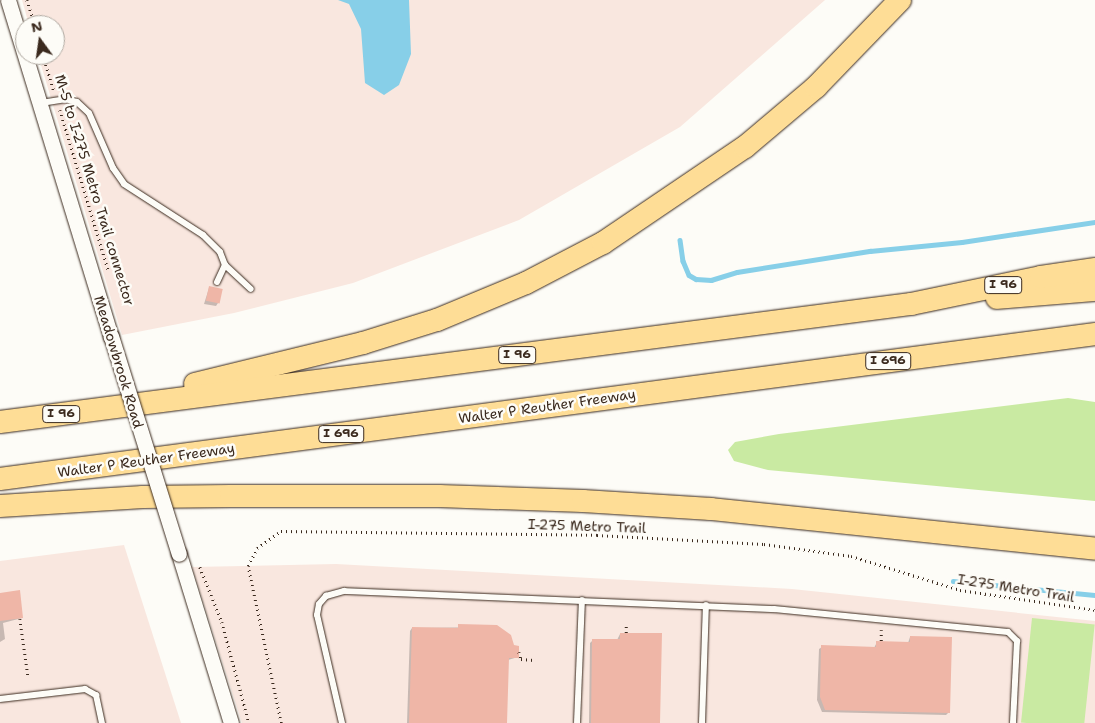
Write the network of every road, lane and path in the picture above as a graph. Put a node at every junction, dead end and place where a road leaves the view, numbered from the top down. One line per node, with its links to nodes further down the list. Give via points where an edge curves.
1 (8, 0): 7 (street, Meadowbrook Road)
2 (27, 0): 4 (path)
3 (900, 0): 16 (highway, via 816,87 745,147 603,243 526,283 437,320)
4 (31, 15)
5 (46, 65): 6 (path, M-5 to I-275 Metro Trail connector)
6 (57, 100): 7 (lane); 8 (lane, via 77,102 89,113 113,168 124,184 203,235 220,252); 10 (path, M-5 to I-275 Metro Trail connector)
7 (40, 104): 35 (street, Meadowbrook Road, bridge)
8 (225, 265): 11 (lane); 12 (lane)
9 (1095, 269): 14 (highway, I 96)
10 (110, 274)
11 (217, 282)
12 (251, 289)
13 (1095, 290): 14 (highway)
14 (911, 304): 16 (highway, I 96)
15 (1095, 334): 18 (highway, Walter P Reuther Freeway / I 696)
16 (123, 406): 17 (highway, I 96)
17 (0, 422)
18 (0, 479)
19 (0, 506): 20 (highway, via 143,497 231,496 439,496 583,501 711,509)
20 (1095, 549)
21 (199, 565): 36 (path, via 222,622)
22 (582, 600): 23 (lane); 38 (lane, via 331,593 319,604 317,615); 39 (lane)
23 (706, 606): 40 (lane); 41 (lane, via 774,609 1012,633 1017,641)
24 (1095, 610): 37 (path, I-275 Metro Trail, via 960,590 851,556 764,544 597,535 281,531 257,548 248,566)
25 (20, 619): 32 (path)
26 (626, 623): 28 (path)
27 (881, 628): 29 (path)
28 (626, 633)
29 (881, 641)
30 (519, 652): 31 (path, via 521,659)
31 (534, 660)
32 (28, 676)
33 (0, 700): 34 (lane, via 85,689 96,696)
34 (102, 723)
35 (231, 723)
36 (249, 723)
37 (281, 723)
38 (342, 723)
39 (577, 723)
40 (702, 723)
41 (1013, 723)

